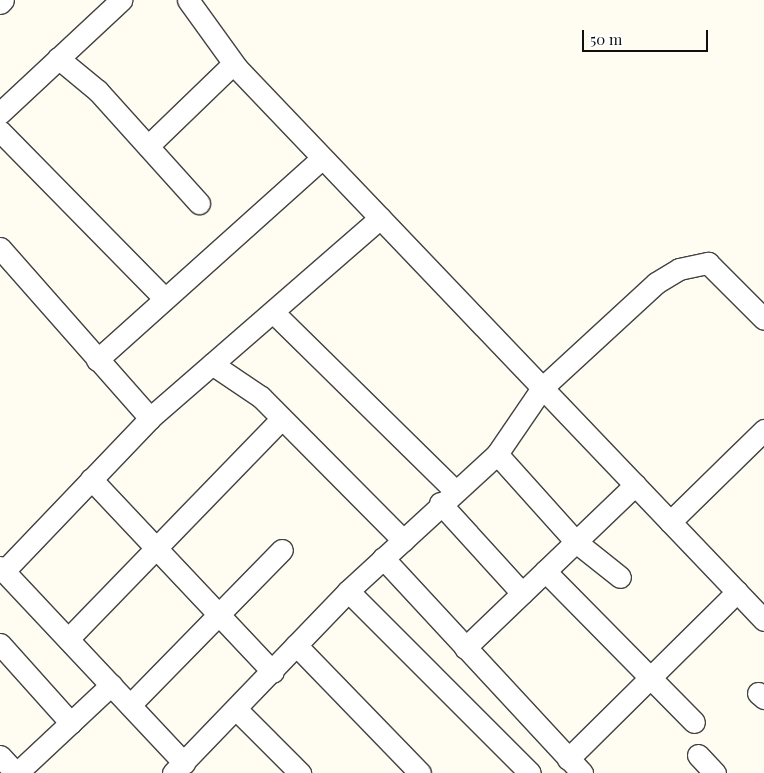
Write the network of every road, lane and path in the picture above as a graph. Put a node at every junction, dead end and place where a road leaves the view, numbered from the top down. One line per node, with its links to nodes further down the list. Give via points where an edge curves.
1 (3, 0): 4 (street)
2 (121, 0): 5 (street)
3 (188, 0): 6 (street)
4 (0, 3)
5 (58, 58): 7 (street); 9 (street, via 98,91)
6 (233, 64): 9 (street); 10 (street)
7 (0, 112)
8 (0, 131): 14 (street)
9 (148, 146): 11 (street)
10 (322, 158): 12 (street); 14 (street)
11 (199, 203)
12 (380, 218): 15 (street); 19 (street)
13 (4, 262): 17 (street)
14 (165, 299): 17 (street)
15 (273, 312): 18 (street); 26 (street)
16 (764, 319): 19 (street, via 708,263 679,269 656,282)
17 (97, 360): 20 (street)
18 (212, 364): 20 (street); 21 (street, via 261,397)
19 (542, 388): 23 (street); 25 (street)
20 (150, 418): 24 (street)
21 (281, 419): 28 (street); 30 (street)
22 (764, 430): 27 (street)
23 (497, 454): 26 (street); 29 (street)
24 (91, 479): 30 (street); 34 (street)
25 (635, 486): 27 (street); 29 (street)
26 (447, 496): 28 (street); 38 (street)
27 (670, 522): 37 (street)
28 (403, 540): 32 (street)
29 (576, 542): 33 (street); 35 (street)
30 (158, 549): 39 (street); 41 (street)
31 (282, 550): 39 (street)
32 (383, 558): 36 (street); 44 (street)
33 (545, 571): 38 (street); 46 (street)
34 (4, 577): 41 (street)
35 (620, 578)
36 (348, 591): 43 (street); 59 (street)
37 (737, 592): 40 (street); 46 (street)
38 (522, 593): 44 (street)
39 (220, 614): 45 (street); 48 (street)
40 (764, 620)
41 (68, 639): 47 (street)
42 (0, 644): 50 (street)
43 (296, 644): 45 (street); 58 (street)
44 (465, 648): 54 (street)
45 (273, 672): 49 (street)
46 (651, 678): 51 (street); 54 (street)
47 (111, 685): 48 (street); 50 (street)
48 (130, 705): 55 (street)
49 (236, 708): 55 (street); 57 (street)
50 (71, 722): 56 (street)
51 (694, 722)
52 (698, 755): 60 (street)
53 (0, 756): 56 (street)
54 (575, 766)
55 (178, 768)
56 (16, 773)
57 (300, 773)
58 (420, 773)
59 (530, 773)
60 (715, 773)

